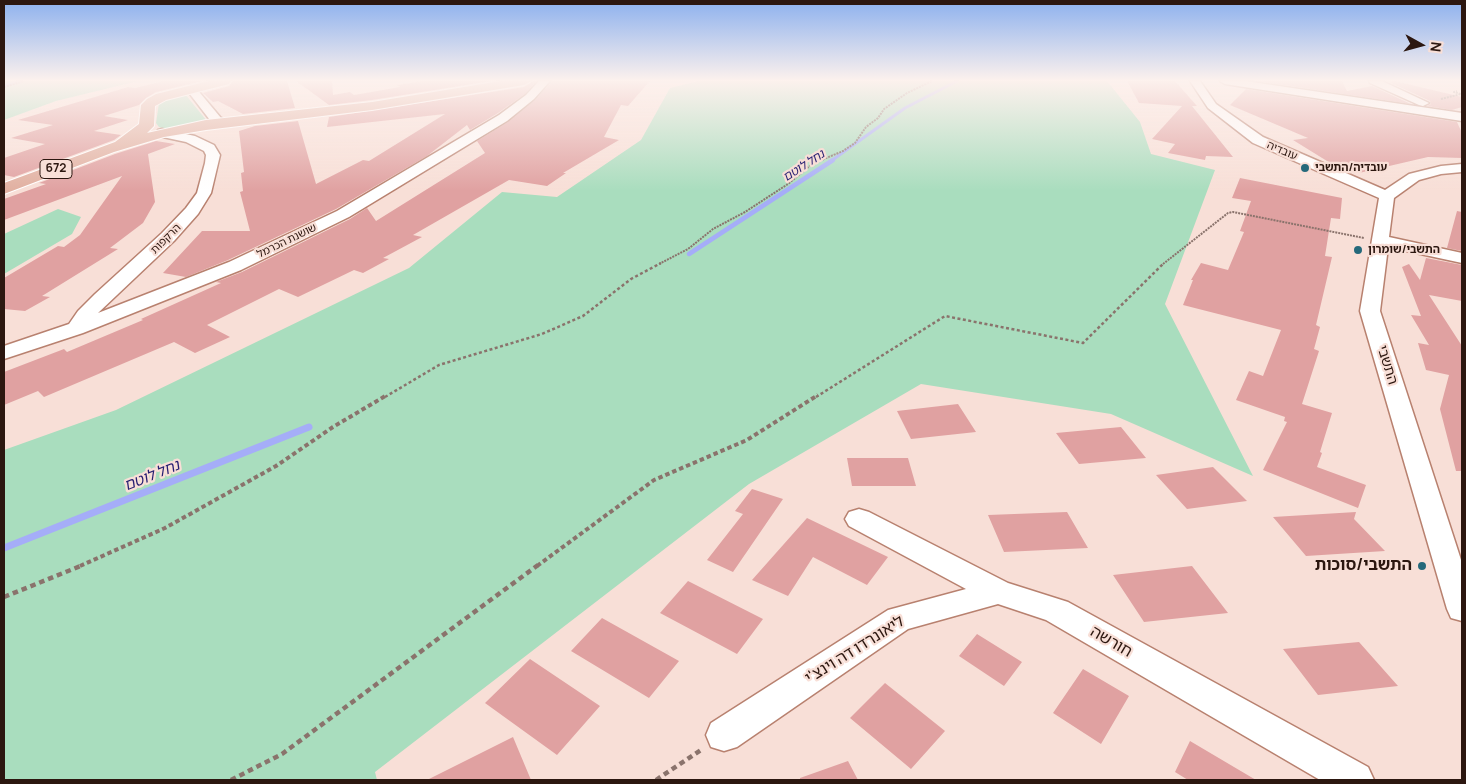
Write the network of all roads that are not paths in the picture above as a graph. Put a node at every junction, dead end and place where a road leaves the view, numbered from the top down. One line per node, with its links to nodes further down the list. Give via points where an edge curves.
1 (147, 118): 7 (main road)
2 (213, 118): 6 (street)
3 (274, 118): 6 (main road, 672)
4 (504, 118): 16 (street, שושנת הכרמל, via 343,214 235,266)
5 (1228, 118): 13 (street, עובדיה, via 1258,140)
6 (223, 124): 9 (main road, 672)
7 (146, 126): 8 (main road); 10 (main road, 672)
8 (162, 133): 9 (main road, 672); 10 (main road, 672)
9 (192, 133): 16 (street, הרקפות, via 213,155 204,193 168,237 102,298)
10 (108, 149): 12 (main road, 672)
11 (1462, 168): 13 (street, via 1414,177)
12 (4, 189)
13 (1387, 196): 14 (street, התשבי)
14 (1382, 241): 15 (street); 20 (street, התשבי, via 1370,311)
15 (1462, 258)
16 (76, 329): 17 (street, שושנת הכרמל)
17 (4, 353)
18 (859, 519): 19 (street, חורשה)
19 (998, 592): 21 (street, ליאונרדו דה וינצ'י, via 899,619); 22 (street, חורשה, via 1057,611)
20 (1462, 608)
21 (724, 735)
22 (1355, 780)

